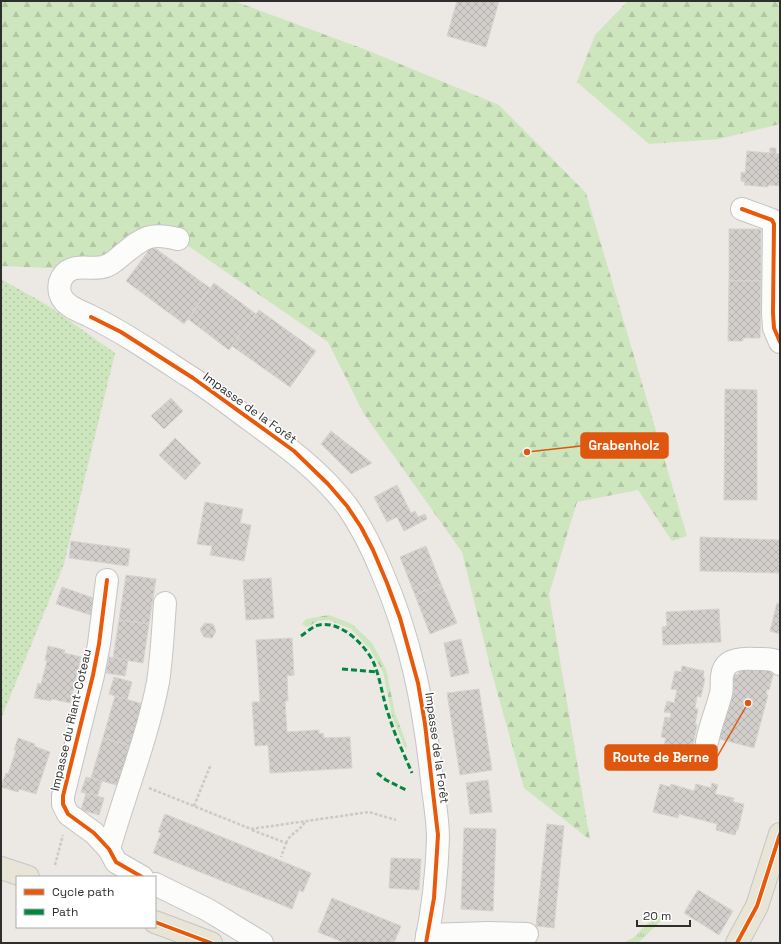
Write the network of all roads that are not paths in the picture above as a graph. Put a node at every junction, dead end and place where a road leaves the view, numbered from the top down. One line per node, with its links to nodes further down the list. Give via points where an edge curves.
1 (742, 210): 3 (street, via 772,220 774,224 773,313 774,328)
2 (178, 239): 16 (street, Impasse de la Forêt, via 157,235 148,237 104,268 73,269 61,280 61,298 69,306 121,332 193,378 294,452 328,484 361,527 400,618 418,683 424,717 438,835 434,898)
3 (780, 342)
4 (107, 580): 9 (street, Impasse du Riant-Coteau, via 94,675 63,804 68,814 94,833)
5 (165, 603): 9 (street, via 160,668 153,706)
6 (780, 664): 7 (street, via 772,660 746,658 727,665 722,674 720,697 710,724)
7 (707, 742)
8 (780, 834): 19 (main road, via 757,906)
9 (108, 849): 12 (street, Impasse du Riant-Coteau, via 116,862)
10 (1, 868): 11 (main road)
11 (25, 876)
12 (140, 876)
13 (156, 884): 18 (street, via 208,910)
14 (156, 922): 17 (main road)
15 (527, 934): 16 (street, via 490,933)
16 (427, 939)
17 (211, 943)
18 (262, 943)
19 (737, 943)

